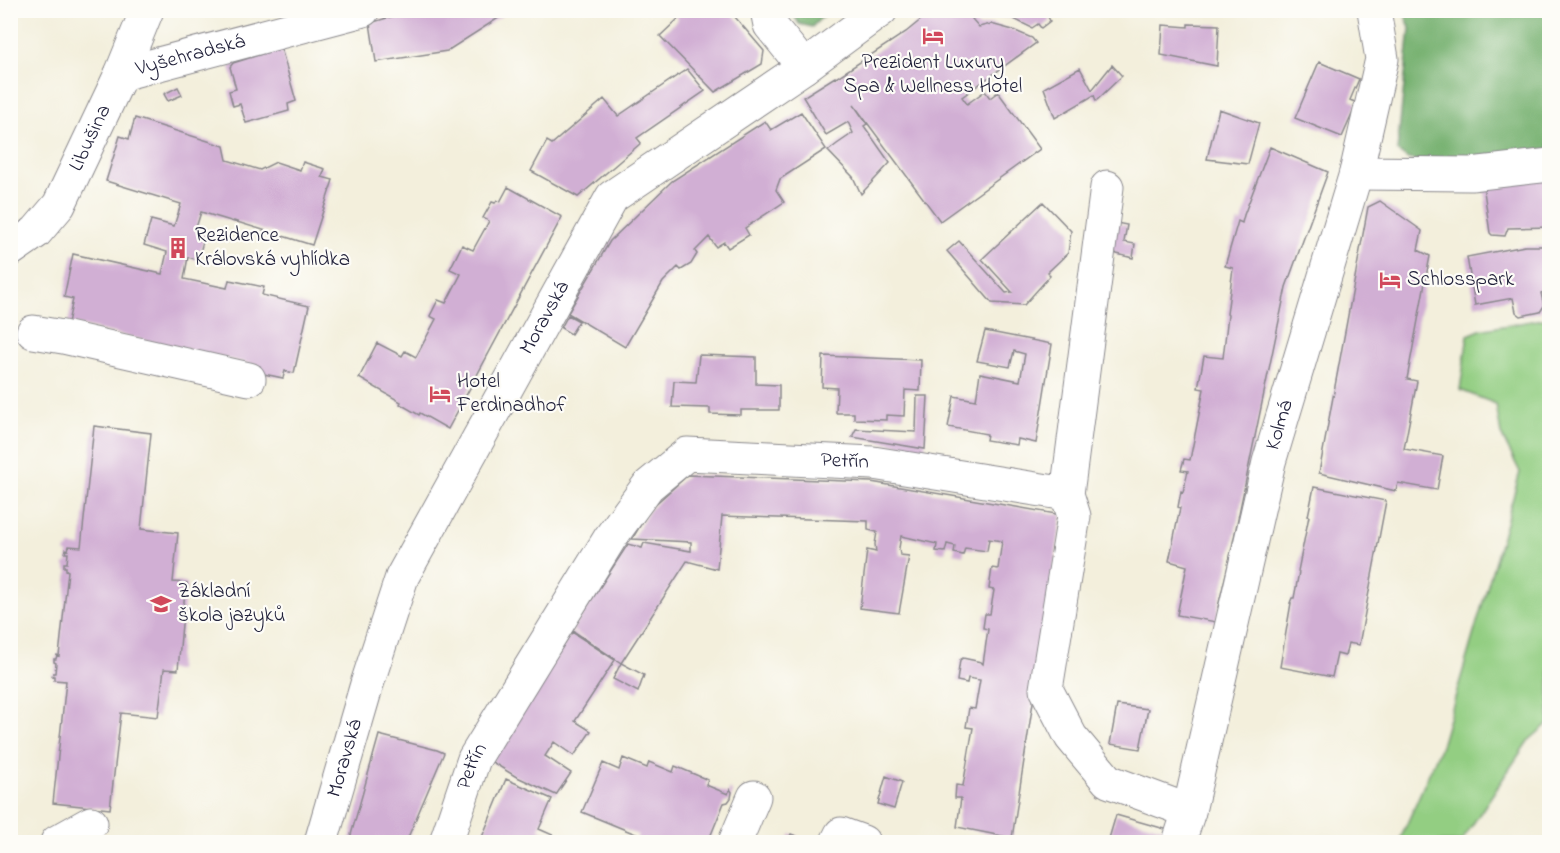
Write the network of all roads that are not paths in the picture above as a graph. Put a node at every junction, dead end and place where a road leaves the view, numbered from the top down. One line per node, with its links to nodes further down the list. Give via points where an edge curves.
1 (147, 10): 7 (street, Libušina)
2 (363, 10): 7 (street, Vyšehradská)
3 (767, 10): 6 (street, via 770,26)
4 (881, 10): 6 (street, Moravská)
5 (1374, 10): 9 (street, Kolmá, via 1382,59)
6 (804, 67): 19 (street, Moravská, via 612,197 402,577)
7 (122, 74): 11 (street, Libušina, via 59,205 36,232)
8 (1550, 165): 9 (street, via 1471,174)
9 (1356, 173): 16 (street, Kolmá, via 1269,462)
10 (1107, 187): 14 (street)
11 (10, 250)
12 (33, 332): 13 (street)
13 (249, 379)
14 (1067, 494): 16 (street, via 1074,516 1046,688 1071,737 1108,781); 20 (street, Petřín, via 873,463 687,454 648,486 604,548 474,759)
15 (754, 797): 21 (street)
16 (1189, 811): 22 (street, Kolmá)
17 (91, 823): 18 (street)
18 (57, 843)
19 (321, 843)
20 (446, 843)
21 (735, 843)
22 (1179, 843)

